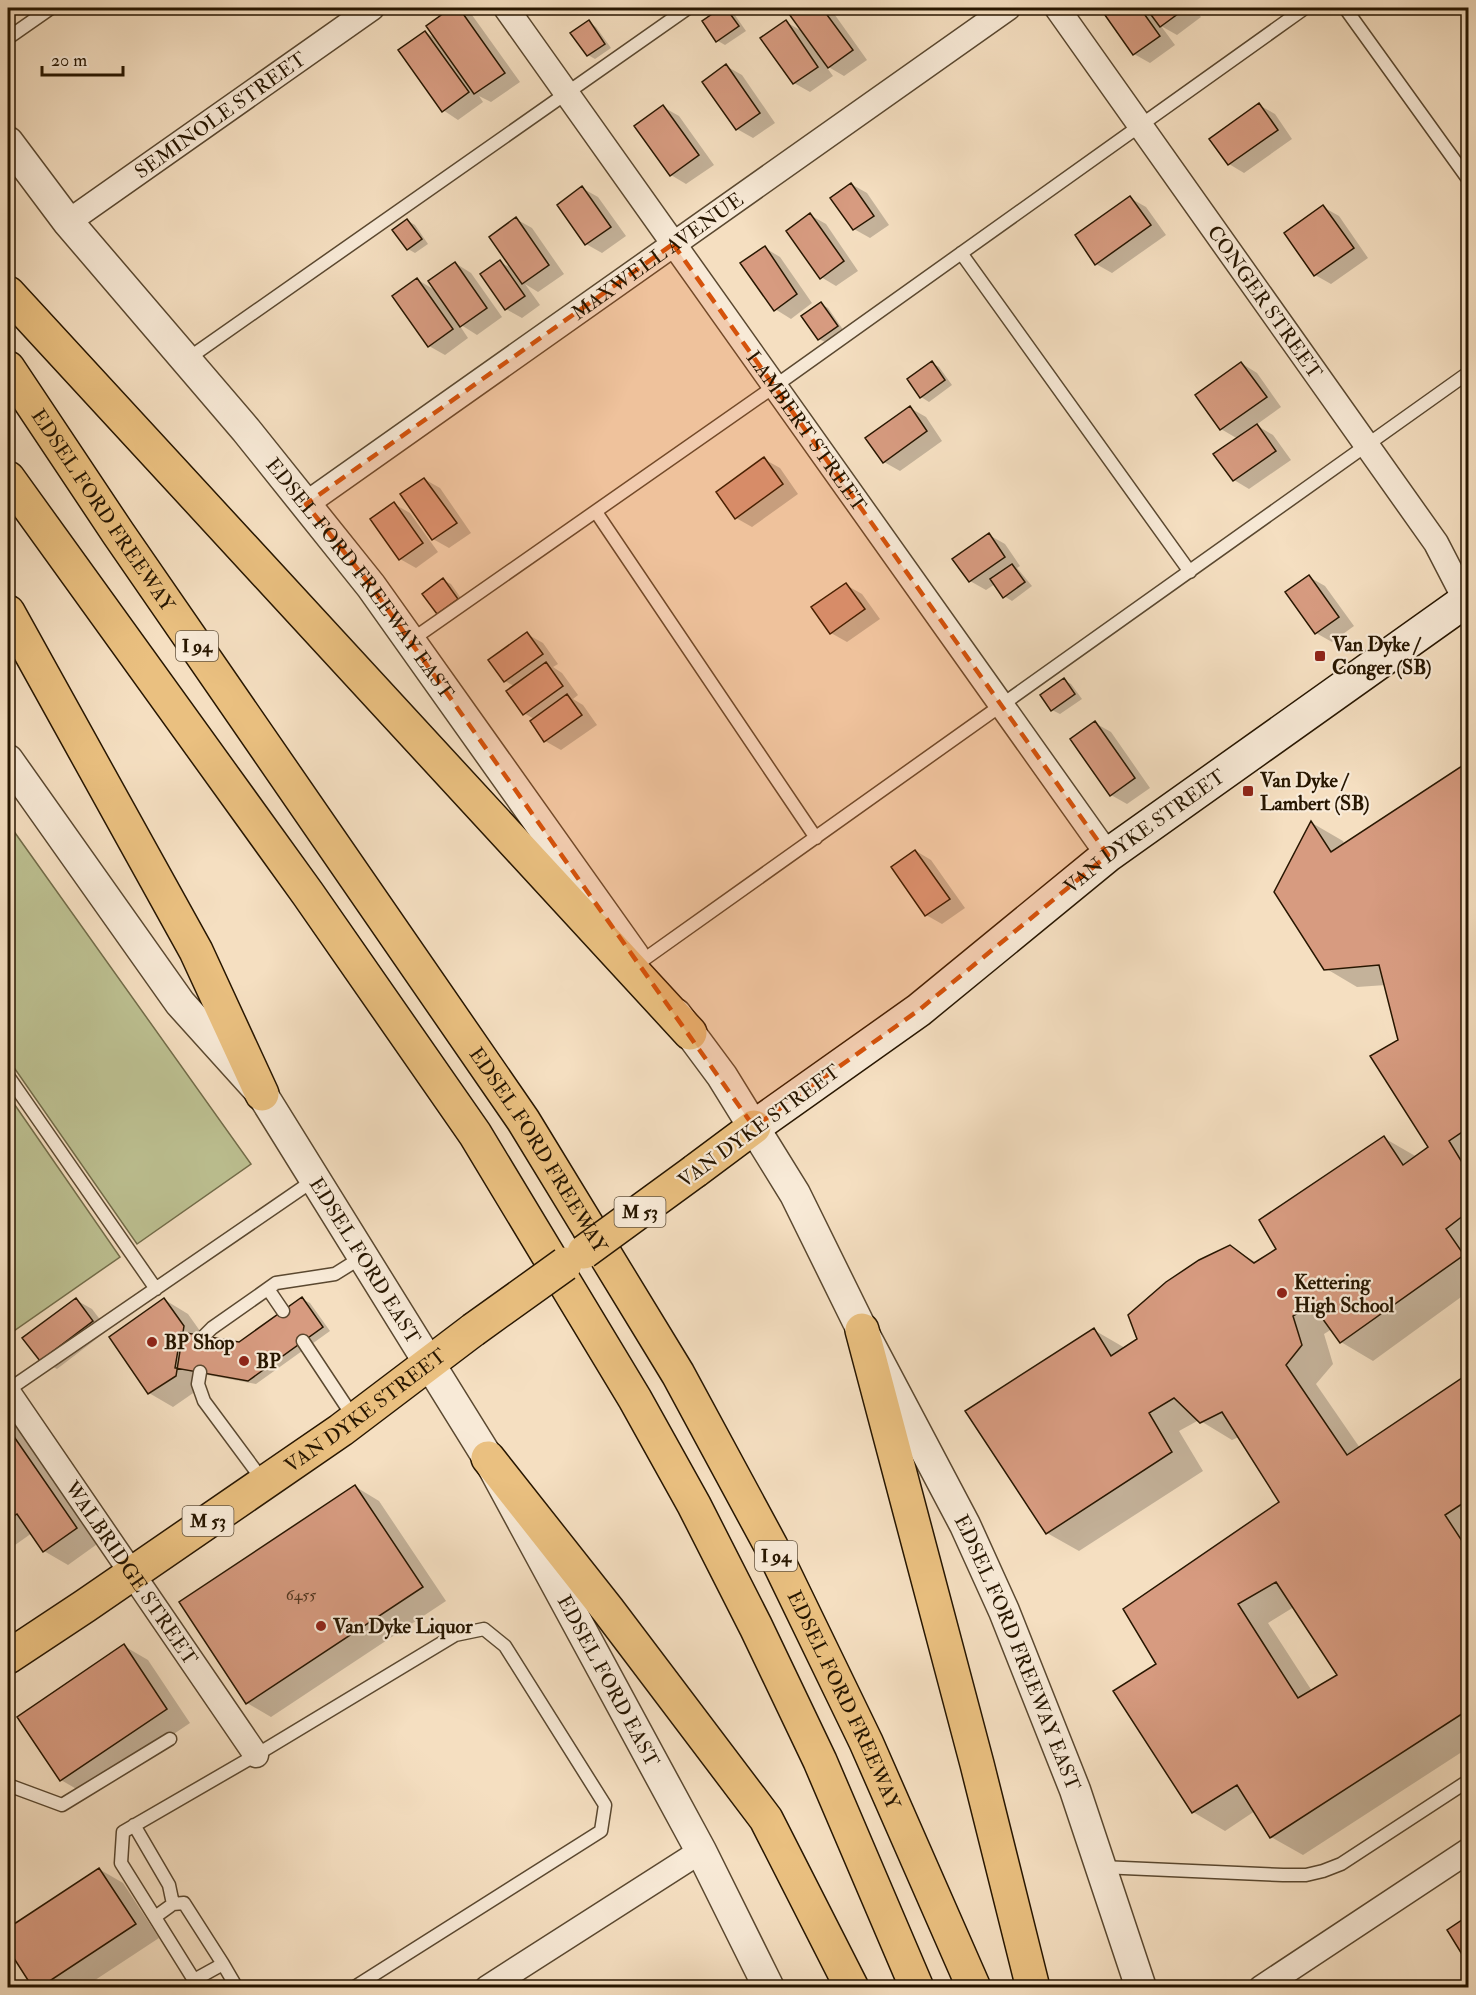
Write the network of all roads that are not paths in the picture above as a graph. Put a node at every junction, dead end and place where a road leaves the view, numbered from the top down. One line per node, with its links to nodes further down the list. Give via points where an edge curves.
1 (51, 8): 9 (lane)
2 (372, 8): 14 (street, SEMINOLE STREET)
3 (506, 8): 10 (street, LAMBERT STREET)
4 (688, 8): 10 (lane)
5 (1008, 8): 15 (street, MAXWELL AVENUE)
6 (1057, 8): 11 (street, CONGER STREET)
7 (1305, 8): 11 (lane)
8 (1345, 8): 13 (lane)
9 (8, 38)
10 (567, 94): 15 (street, LAMBERT STREET); 18 (lane)
11 (1141, 126): 16 (lane); 22 (street, CONGER STREET)
12 (8, 142): 14 (street, EDSEL FORD FREEWAY EAST)
13 (1468, 178)
14 (68, 222): 18 (street, EDSEL FORD FREEWAY EAST)
15 (674, 244): 21 (street, LAMBERT STREET); 24 (street, MAXWELL AVENUE)
16 (961, 254): 21 (lane); 26 (lane)
17 (8, 292): 35 (main road)
18 (186, 360): 24 (street, EDSEL FORD FREEWAY EAST)
19 (8, 368): 73 (main road, EDSEL FORD FREEWAY / I 94, via 523,1120 678,1374 771,1546 866,1742)
20 (1468, 373): 22 (lane)
21 (775, 387): 25 (lane); 30 (street, LAMBERT STREET)
22 (1367, 446): 26 (lane); 27 (street, CONGER STREET, via 1436,543)
23 (8, 478): 72 (main road, I 94, via 301,884 475,1134 635,1399 771,1658 825,1772)
24 (306, 504): 29 (street, EDSEL FORD FREEWAY EAST)
25 (596, 512): 29 (lane); 32 (lane)
26 (1190, 572): 30 (lane)
27 (1468, 602): 33 (main road, VAN DYKE STREET / M 53)
28 (8, 612): 37 (main road, via 196,951)
29 (410, 641): 34 (street, EDSEL FORD FREEWAY EAST)
30 (1002, 706): 32 (lane); 33 (street, LAMBERT STREET)
31 (8, 760): 37 (street, EDSEL FORD EAST, via 180,1004)
32 (816, 838): 34 (lane)
33 (1108, 855): 38 (main road, VAN DYKE STREET / M 53, via 919,1010)
34 (639, 963): 35 (street, EDSEL FORD FREEWAY EAST)
35 (690, 1033): 38 (street, EDSEL FORD FREEWAY EAST)
36 (8, 1076): 42 (lane)
37 (262, 1094): 39 (street, EDSEL FORD EAST)
38 (754, 1127): 44 (street, EDSEL FORD FREEWAY EAST, via 795,1194); 47 (main road, VAN DYKE STREET / M 53, bridge)
39 (314, 1180): 40 (street, EDSEL FORD EAST); 42 (lane)
40 (362, 1257): 41 (lane, via 334,1274 276,1283); 47 (street, EDSEL FORD EAST)
41 (268, 1288): 43 (lane); 45 (lane)
42 (156, 1290): 49 (lane)
43 (283, 1311)
44 (862, 1330): 62 (street, EDSEL FORD FREEWAY EAST, via 965,1525 1004,1611); 74 (main road)
45 (204, 1336)
46 (303, 1341): 50 (lane)
47 (428, 1363): 50 (main road, VAN DYKE STREET / M 53); 51 (street, EDSEL FORD EAST)
48 (200, 1372): 52 (lane, via 198,1384 204,1401)
49 (8, 1391): 53 (street, WALBRIDGE STREET)
50 (355, 1419): 52 (main road, VAN DYKE STREET / M 53)
51 (488, 1458): 60 (street, EDSEL FORD EAST); 71 (main road, via 766,1819)
52 (264, 1483): 53 (main road, VAN DYKE STREET / M 53)
53 (132, 1573): 54 (main road, VAN DYKE STREET / M 53); 56 (street, WALBRIDGE STREET)
54 (8, 1657)
55 (170, 1739): 58 (lane, via 62,1805)
56 (256, 1755): 59 (lane); 68 (lane, via 455,1635 484,1629 505,1646 605,1805 601,1831)
57 (1468, 1780): 62 (lane, via 1351,1858 1323,1871 1283,1875)
58 (8, 1785)
59 (134, 1825): 63 (lane, via 169,1885); 64 (lane, via 123,1832 121,1863)
60 (701, 1851): 69 (street); 70 (street, EDSEL FORD EAST)
61 (1468, 1851): 76 (street)
62 (1101, 1867): 75 (street, EDSEL FORD FREEWAY EAST)
63 (173, 1904): 64 (lane); 65 (lane, via 184,1904)
64 (155, 1917): 66 (lane)
65 (223, 1964): 66 (lane); 67 (lane)
66 (197, 1984)
67 (237, 1988)
68 (353, 1988)
69 (487, 1988)
70 (769, 1988)
71 (852, 1988)
72 (917, 1988)
73 (974, 1988)
74 (1033, 1988)
75 (1141, 1988)
76 (1261, 1988)

